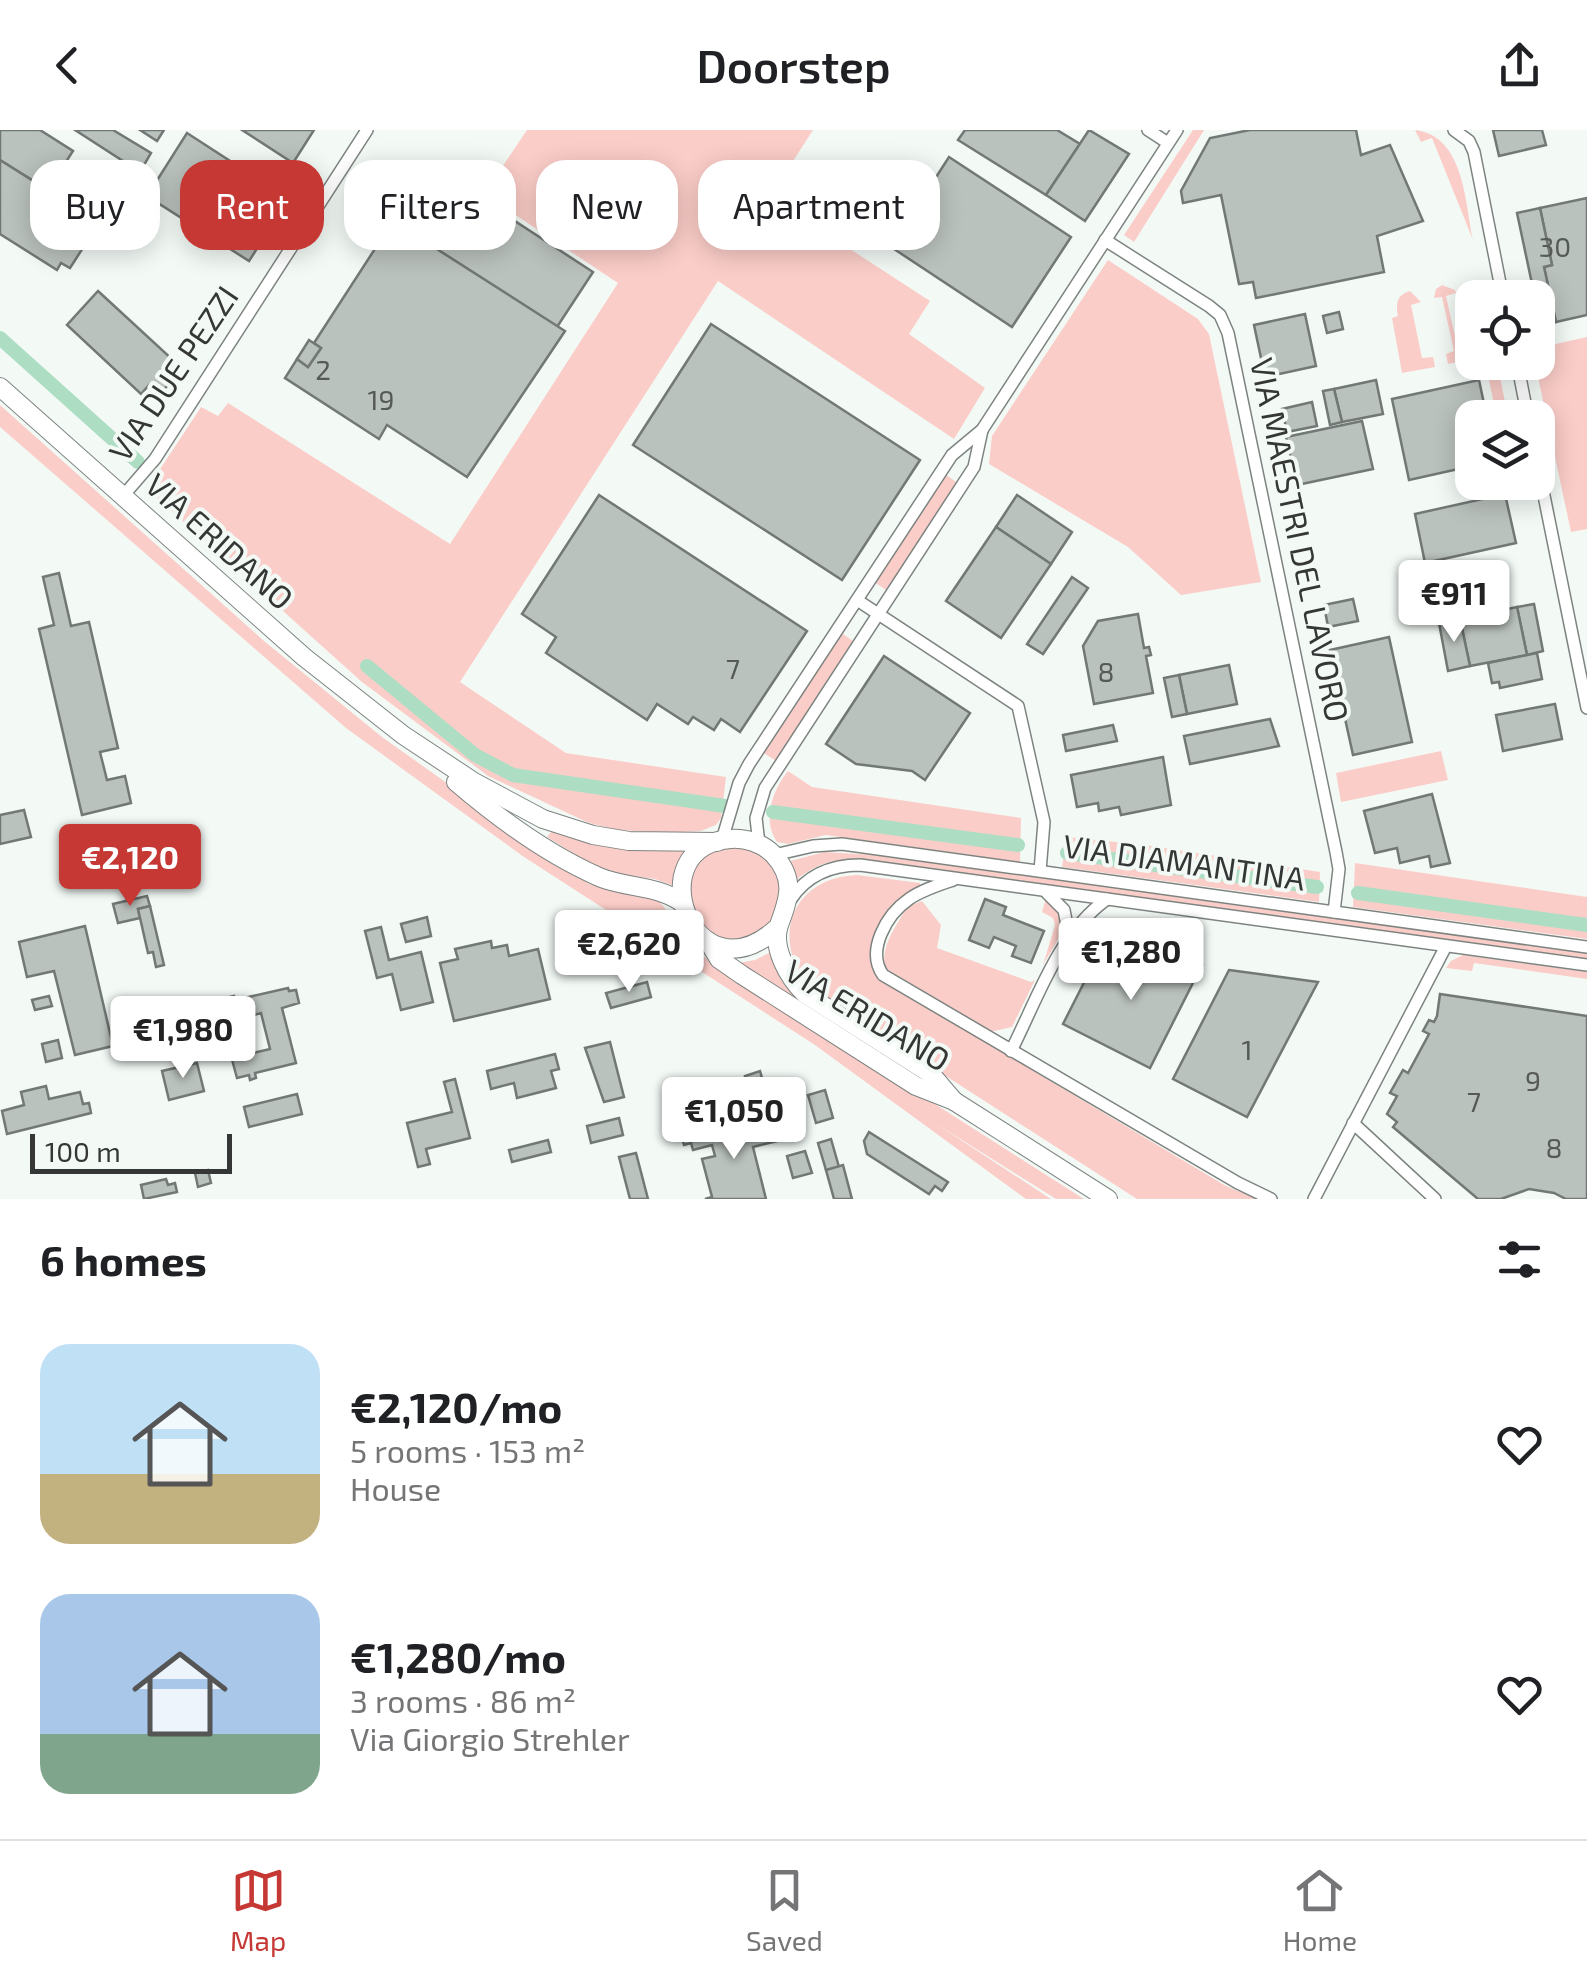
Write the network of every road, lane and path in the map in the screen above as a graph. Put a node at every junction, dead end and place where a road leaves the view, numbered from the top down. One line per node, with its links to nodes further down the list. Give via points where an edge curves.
1 (367, 130): 10 (street, VIA DUE PEZZI)
2 (1148, 130): 5 (street)
3 (1177, 130): 5 (street)
4 (1454, 130): 7 (street, via 1474,152)
5 (1168, 143): 6 (street)
6 (1106, 240): 9 (street); 26 (street, VIA MAESTRI DEL LAVORO, via 1210,306 1228,333 1336,852)
7 (1499, 280)
8 (0, 388): 10 (main road, VIA ERIDANO)
9 (982, 430): 12 (street, via 952,455); 13 (street, via 974,466)
10 (128, 490): 15 (main road, VIA ERIDANO, via 304,657)
11 (1545, 500): 14 (street)
12 (857, 600): 13 (street); 16 (street)
13 (878, 613): 17 (street); 20 (street, via 1018,706 1044,822)
14 (1587, 708)
15 (403, 736): 18 (main road, VIA ERIDANO, via 558,825 629,841); 24 (main road, VIA ERIDANO, via 480,800 570,861 604,879)
16 (749, 764): 17 (street); 18 (street)
17 (772, 777): 19 (street, via 756,826)
18 (719, 841): 19 (main road, VIA ERIDANO, via 747,840); 24 (main road, via 688,866)
19 (766, 850): 20 (street, VIA DIAMANTINA, via 842,844); 25 (main road, via 784,869)
20 (1040, 871): 26 (street, VIA DIAMANTINA)
21 (957, 878): 22 (street, VIA DIAMANTINA); 25 (street, VIA DIAMANTINA, via 846,865 808,880); 33 (street, via 899,908 876,946 877,966 883,976)
22 (1044, 890): 23 (street, VIA DIAMANTINA); 28 (street, via 1064,910)
23 (1107, 899): 28 (street); 30 (street, VIA DIAMANTINA)
24 (681, 902): 29 (main road, VIA ERIDANO)
25 (788, 902): 27 (main road, VIA ERIDANO)
26 (1334, 912): 31 (street, VIA DIAMANTINA)
27 (777, 928): 29 (main road, VIA ERIDANO, via 737,948); 34 (main road, VIA ERIDANO, via 785,969 804,994 931,1074)
28 (1069, 936): 33 (street)
29 (707, 940): 34 (main road, VIA ERIDANO, via 742,976 916,1086)
30 (1446, 946): 32 (street, VIA DIAMANTINA); 35 (street)
31 (1587, 947)
32 (1587, 966)
33 (1011, 1051): 37 (street)
34 (954, 1101): 36 (main road, VIA ERIDANO)
35 (1353, 1123): 38 (street); 39 (street)
36 (1108, 1199)
37 (1270, 1199)
38 (1314, 1199)
39 (1436, 1199)

